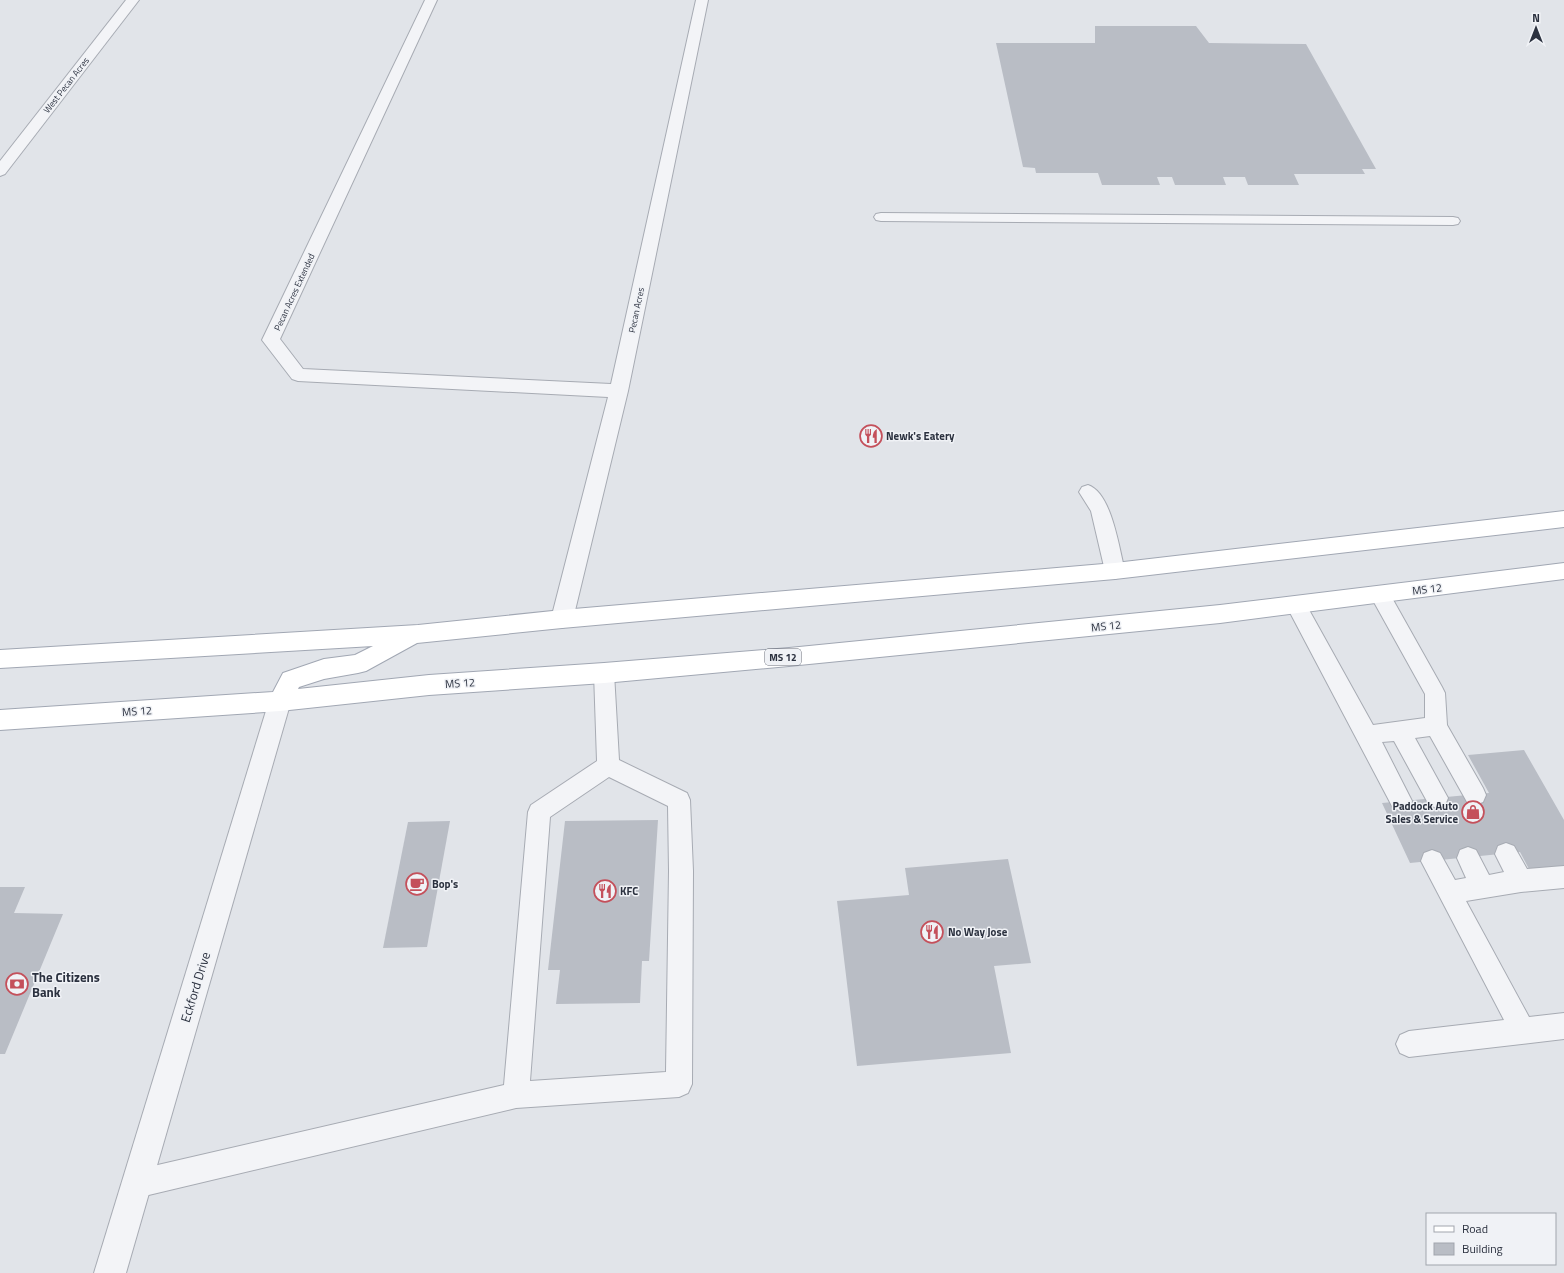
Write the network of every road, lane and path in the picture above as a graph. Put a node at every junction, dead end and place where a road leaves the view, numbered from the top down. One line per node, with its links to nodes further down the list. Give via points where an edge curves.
1 (133, 0): 4 (street, West Pecan Acres)
2 (430, 0): 7 (street, Pecan Acres Extended, via 271,340 298,375)
3 (702, 0): 7 (street, Pecan Acres)
4 (0, 171)
5 (881, 217): 6 (lane)
6 (1453, 221)
7 (619, 391): 14 (street, Pecan Acres)
8 (1088, 492): 10 (lane, via 1100,509)
9 (1564, 519): 10 (main road)
10 (1115, 571): 14 (main road)
11 (1564, 571): 12 (main road, MS 12 / MS 12)
12 (1380, 595): 13 (main road, MS 12 / MS 12); 20 (lane, via 1435,693)
13 (1296, 605): 17 (main road, MS 12 / MS 12); 22 (lane)
14 (562, 619): 15 (main road)
15 (418, 634): 16 (main road); 18 (main road, via 358,664 324,669 291,680)
16 (0, 659)
17 (604, 673): 18 (main road, MS 12 / MS 12, via 429,685); 23 (lane)
18 (280, 701): 19 (main road, MS 12 / MS 12); 38 (street, Eckford Drive)
19 (0, 720)
20 (1436, 726): 21 (lane); 24 (lane)
21 (1400, 731): 22 (lane); 25 (lane)
22 (1367, 735): 26 (lane)
23 (608, 766): 37 (lane, via 539,812); 37 (lane, via 679,800 679,1084)
24 (1475, 795)
25 (1437, 798)
26 (1401, 801)
27 (1506, 854): 31 (lane)
28 (1468, 858): 32 (lane)
29 (1432, 861): 33 (lane)
30 (1564, 877): 31 (lane)
31 (1521, 881): 32 (lane)
32 (1482, 886): 33 (lane)
33 (1450, 892): 35 (lane)
34 (1564, 1026): 35 (lane)
35 (1523, 1031): 36 (lane)
36 (1409, 1044)
37 (516, 1095): 38 (lane)
38 (136, 1184): 39 (street, Eckford Drive)
39 (110, 1273)

